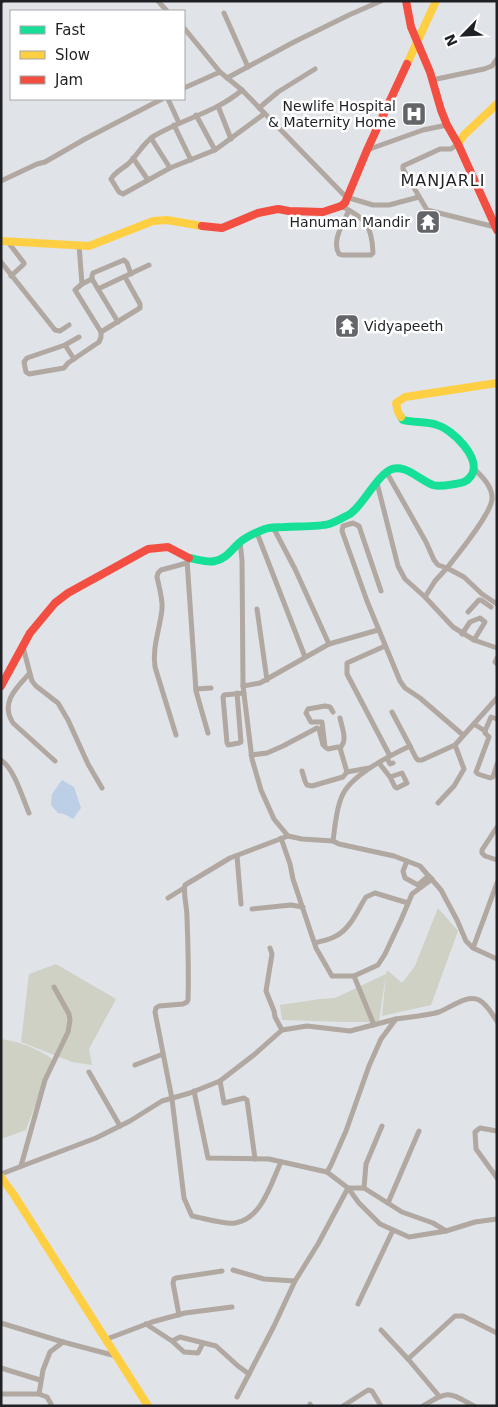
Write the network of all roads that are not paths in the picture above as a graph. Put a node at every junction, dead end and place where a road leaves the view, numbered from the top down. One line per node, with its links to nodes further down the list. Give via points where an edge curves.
1 (381, 1): 8 (street)
2 (406, 1): 6 (street)
3 (436, 1): 6 (street)
4 (224, 13): 8 (street)
5 (185, 29): 10 (street)
6 (417, 41): 12 (street); 28 (street)
7 (497, 59): 12 (street, via 484,69)
8 (248, 67): 11 (street)
9 (315, 69): 19 (street)
10 (220, 72): 11 (street); 13 (street)
11 (227, 78): 14 (street)
12 (432, 80): 23 (street)
13 (185, 88)
14 (242, 90): 18 (street); 19 (street)
15 (160, 100): 33 (street, via 45,162)
16 (168, 100): 22 (street)
17 (497, 104): 26 (street)
18 (218, 106): 21 (street); 25 (street)
19 (259, 108): 20 (street)
20 (264, 114): 25 (street); 34 (street)
21 (196, 115): 22 (street); 27 (street)
22 (177, 124): 24 (street); 30 (street)
23 (447, 125): 26 (street); 28 (street)
24 (151, 138): 29 (street); 31 (street)
25 (232, 139): 27 (street)
26 (458, 144): 35 (street, via 403,166); 38 (street)
27 (215, 150): 30 (street)
28 (367, 150): 34 (street)
29 (133, 158): 32 (street); 32 (street, via 111,180 118,192 123,194)
30 (191, 160): 31 (street)
31 (170, 168): 32 (street)
32 (148, 180)
33 (1, 181)
34 (346, 197): 35 (street, via 373,205 388,205); 36 (street)
35 (419, 197): 38 (street, via 427,210)
36 (341, 206): 37 (street); 40 (street, via 323,212 278,209 258,213 222,228 153,221 89,246)
37 (349, 210): 37 (street, via 336,241 336,250 342,255 371,255 372,242 367,225 358,214)
38 (496, 228)
39 (4, 242): 40 (street); 44 (street, via 24,263)
40 (78, 245): 46 (street)
41 (1, 262): 44 (street)
42 (149, 265): 43 (street)
43 (128, 275): 45 (street, via 124,260 93,273); 47 (street); 48 (street, via 141,306)
44 (11, 276): 49 (street, via 55,330 60,332)
45 (92, 279): 46 (street); 47 (street)
46 (82, 284): 50 (street, via 75,291)
47 (98, 289): 48 (street)
48 (118, 322): 50 (street)
49 (69, 325)
50 (102, 332): 53 (street, via 99,342)
51 (79, 337): 52 (street)
52 (65, 345): 53 (street); 53 (street, via 27,358 24,362 26,372 61,369)
53 (74, 359)
54 (497, 383): 55 (street, via 415,395 396,403 403,420 438,425 450,432 469,453)
55 (474, 469): 56 (street, via 472,476 462,483 440,486 402,469); 62 (street, via 483,476 492,492 492,501 479,526)
56 (387, 473): 57 (street); 62 (street, via 434,560)
57 (377, 482): 58 (street, via 351,513 330,524); 64 (street, via 400,572)
58 (273, 527): 59 (street); 71 (street)
59 (257, 533): 60 (street); 75 (street)
60 (240, 542): 61 (street, via 225,557 215,561); 81 (street)
61 (186, 560): 72 (street, via 168,547 140,553 54,603); 83 (street); 95 (street, via 161,570 157,578 162,607 153,658)
62 (447, 568): 64 (street); 65 (street, via 464,577)
63 (381, 591): 68 (street, via 359,526 354,523 343,526 342,531)
64 (424, 597): 69 (street)
65 (493, 606): 67 (street, via 479,600)
66 (257, 610): 79 (street)
67 (468, 612)
68 (378, 630): 71 (street); 73 (street)
69 (462, 634): 70 (street); 70 (street, via 470,622 480,618 485,621)
70 (474, 640): 74 (street)
71 (329, 644): 75 (street)
72 (23, 646): 78 (street); 80 (street)
73 (385, 646): 96 (street, via 405,688); 102 (street, via 347,663 346,670)
74 (497, 648)
75 (306, 657): 79 (street)
76 (497, 658): 77 (street)
77 (497, 664)
78 (29, 674): 104 (street, via 14,691 7,709 8,717); 112 (street, via 36,686 58,703)
79 (267, 680): 81 (street)
80 (1, 686)
81 (243, 686): 84 (street)
82 (211, 688): 83 (street)
83 (196, 689): 94 (street)
84 (244, 692): 85 (street); 101 (street)
85 (237, 693): 85 (street, via 223,697 228,745 241,742)
86 (497, 698): 87 (street)
87 (485, 711): 91 (street); 92 (street)
88 (332, 712): 100 (street, via 325,706 308,709 306,713 310,722 322,722 325,747)
89 (392, 712): 98 (street)
90 (340, 718): 100 (street, via 345,741)
91 (494, 718): 93 (street)
92 (474, 724): 93 (street); 96 (street)
93 (485, 731): 107 (street, via 489,737 476,772 490,778)
94 (208, 733)
95 (176, 735)
96 (464, 735): 97 (street)
97 (455, 745): 98 (street, via 422,760 416,758); 113 (street, via 464,769)
98 (410, 746): 102 (street)
99 (324, 747): 101 (street, via 317,728 268,753)
100 (340, 748): 110 (street)
101 (252, 755): 116 (street, via 274,819)
102 (389, 757): 105 (street); 106 (street, via 390,764)
103 (1, 760): 114 (street, via 11,771)
104 (55, 761)
105 (379, 763): 108 (street); 111 (street)
106 (393, 763)
107 (497, 764)
108 (370, 768): 110 (street); 118 (street, via 341,797)
109 (302, 771): 110 (street, via 304,781 312,786 342,777)
110 (347, 772)
111 (390, 777)
112 (102, 788)
113 (438, 803)
114 (29, 813)
115 (497, 827): 120 (street, via 482,853)
116 (288, 836): 117 (street); 118 (street)
117 (280, 838): 119 (street); 128 (street)
118 (333, 841): 121 (street)
119 (237, 856): 124 (street); 127 (street)
120 (497, 860)
121 (407, 861): 122 (street, via 420,866); 122 (street, via 405,878 418,885)
122 (431, 878): 126 (street, via 412,894); 132 (street)
123 (497, 883): 132 (street)
124 (184, 888): 125 (street); 140 (street, via 188,1000 185,1004 156,1008)
125 (168, 898)
126 (408, 903): 130 (street, via 374,893 369,895 344,932); 134 (street, via 390,946 378,965)
127 (241, 904)
128 (303, 907): 129 (street); 130 (street)
129 (252, 909)
130 (315, 943): 134 (street, via 332,976)
131 (270, 948): 139 (street, via 272,954 266,991)
132 (473, 948): 133 (street)
133 (497, 959)
134 (354, 976): 138 (street)
135 (54, 987): 152 (street, via 70,1014 68,1032 46,1080)
136 (396, 1019): 137 (street, via 440,1011 472,998 485,1005); 138 (street); 153 (street, via 381,1039)
137 (497, 1021)
138 (374, 1024): 139 (street, via 350,1031 307,1026)
139 (282, 1030): 143 (street)
140 (163, 1054): 141 (street); 145 (street)
141 (135, 1066)
142 (89, 1072): 146 (street)
143 (220, 1081): 144 (street); 150 (street, via 224,1103 247,1100)
144 (194, 1092): 145 (street); 150 (street, via 208,1158)
145 (172, 1098): 146 (street); 151 (street, via 184,1198 192,1216 234,1224 256,1212)
146 (120, 1126): 152 (street)
147 (382, 1126): 157 (street, via 366,1164)
148 (419, 1131): 158 (street)
149 (497, 1131): 155 (street, via 480,1128 475,1132 475,1139 476,1149)
150 (255, 1159): 151 (street)
151 (280, 1162): 153 (street)
152 (21, 1166): 154 (street)
153 (327, 1172): 156 (street)
154 (1, 1176): 172 (street)
155 (497, 1178)
156 (348, 1188): 157 (street); 160 (street, via 359,1204 380,1224); 164 (street)
157 (364, 1188): 158 (street)
158 (388, 1203): 161 (street)
159 (497, 1219): 161 (street)
160 (392, 1230): 161 (street, via 409,1237); 165 (street)
161 (446, 1231)
162 (233, 1270): 164 (street, via 264,1280)
163 (222, 1271): 167 (street, via 174,1279)
164 (295, 1280): 179 (street)
165 (358, 1304)
166 (232, 1307): 167 (street)
167 (179, 1314): 169 (street)
168 (1, 1323): 174 (street)
169 (146, 1324): 172 (street); 173 (street)
170 (381, 1330): 177 (street)
171 (497, 1332): 177 (street, via 463,1316 454,1316)
172 (107, 1339): 176 (street)
173 (172, 1340): 175 (street, via 180,1337); 175 (street, via 184,1352 198,1353)
174 (63, 1342): 176 (street); 180 (street, via 50,1352)
175 (204, 1343): 179 (street, via 216,1346)
176 (118, 1356): 186 (street)
177 (408, 1359): 183 (street)
178 (1, 1368): 180 (street)
179 (249, 1374): 184 (street)
180 (40, 1380): 182 (street)
181 (1, 1394): 182 (street)
182 (39, 1394): 185 (street, via 48,1397)
183 (439, 1396): 189 (street); 190 (street, via 450,1394)
184 (237, 1397)
185 (51, 1406)
186 (148, 1406)
187 (343, 1406): 188 (street, via 368,1390)
188 (381, 1406)
189 (423, 1406)
190 (474, 1406)

